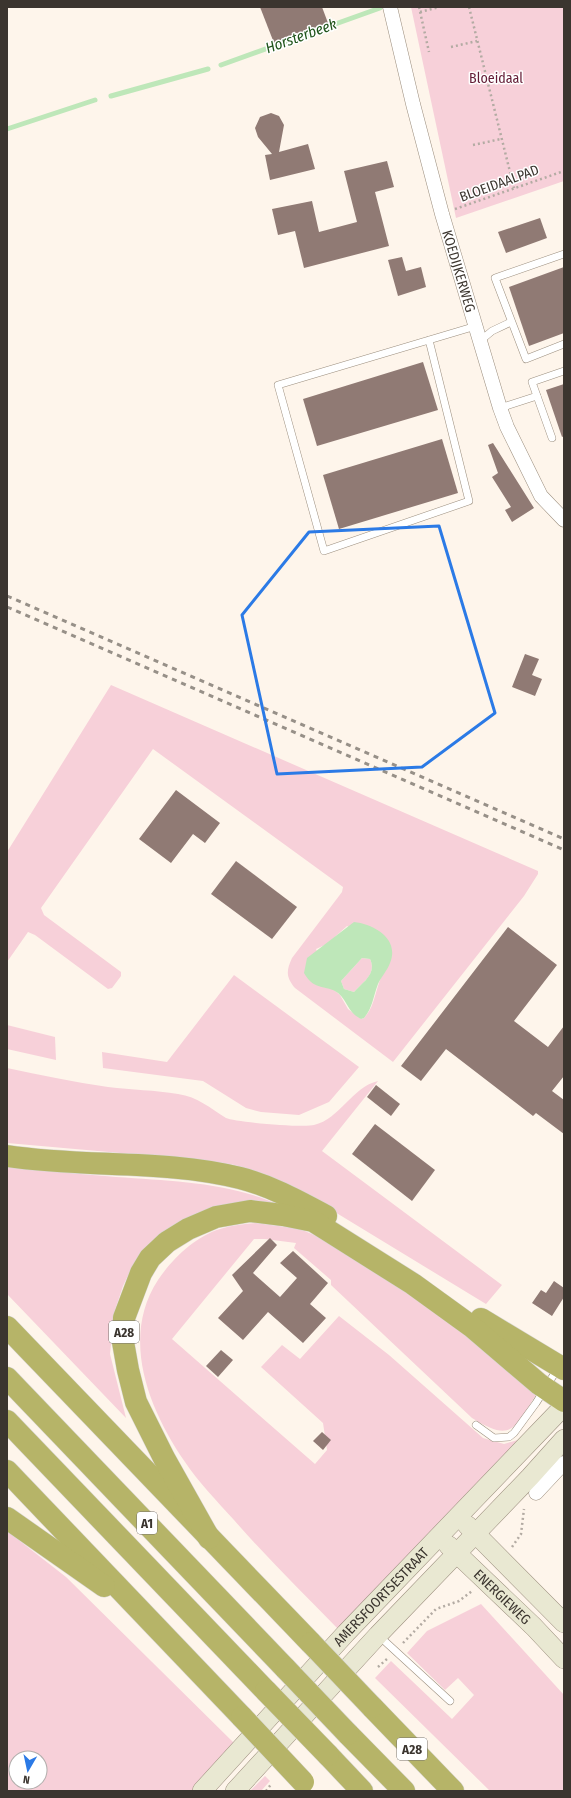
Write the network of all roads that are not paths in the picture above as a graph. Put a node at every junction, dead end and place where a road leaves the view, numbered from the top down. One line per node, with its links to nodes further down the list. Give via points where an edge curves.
1 (390, 7): 4 (street, KOEDIJKERWEG, via 412,104)
2 (564, 254): 3 (lane, via 495,278)
3 (511, 322): 6 (lane, via 492,331); 7 (lane, via 526,359)
4 (476, 326): 5 (lane); 6 (street, KOEDIJKERWEG)
5 (429, 340): 5 (lane, via 278,385 324,551 469,501)
6 (480, 341): 10 (street, KOEDIJKERWEG)
7 (564, 344)
8 (564, 371): 9 (lane, via 532,382)
9 (537, 396): 10 (lane); 11 (lane)
10 (500, 408): 12 (street, KOEDIJKERWEG, via 542,496)
11 (552, 438)
12 (564, 520)
13 (7, 1156): 15 (highway, via 66,1163 204,1172 264,1185 335,1220 502,1334)
14 (7, 1327): 30 (highway, A28)
15 (562, 1365): 17 (lane)
16 (7, 1378): 41 (highway, A1, bridge)
17 (546, 1389): 18 (highway, A28); 21 (lane, via 509,1437 494,1438); 30 (highway, A28, via 471,1326 413,1284 313,1221 250,1211 216,1217 188,1229 167,1242 150,1258 141,1273 124,1318 123,1342 136,1402)
18 (564, 1401)
19 (564, 1406): 26 (main road, AMERSFOORTSESTRAAT)
20 (7, 1421): 40 (highway, A1, bridge)
21 (476, 1425)
22 (564, 1439): 28 (main road, AMERSFOORTSESTRAAT)
23 (564, 1463): 25 (street)
24 (7, 1471): 32 (highway)
25 (536, 1493)
26 (458, 1517): 28 (main road, ENERGIEWEG); 29 (main road, AMERSFOORTSESTRAAT)
27 (7, 1518): 32 (highway)
28 (476, 1534): 31 (main road, AMERSFOORTSESTRAAT); 33 (main road, ENERGIEWEG)
29 (440, 1536): 31 (main road, ENERGIEWEG); 38 (main road, AMERSFOORTSESTRAAT, via 346,1633)
30 (209, 1538): 42 (highway, A28, bridge)
31 (456, 1554): 34 (main road, AMERSFOORTSESTRAAT); 35 (main road, ENERGIEWEG, via 534,1627)
32 (141, 1611): 37 (highway, bridge)
33 (564, 1623)
34 (378, 1635): 36 (lane); 39 (main road, AMERSFOORTSESTRAAT)
35 (564, 1659)
36 (450, 1701)
37 (308, 1786)
38 (202, 1791)
39 (235, 1791)
40 (362, 1791)
41 (404, 1791)
42 (453, 1791)

